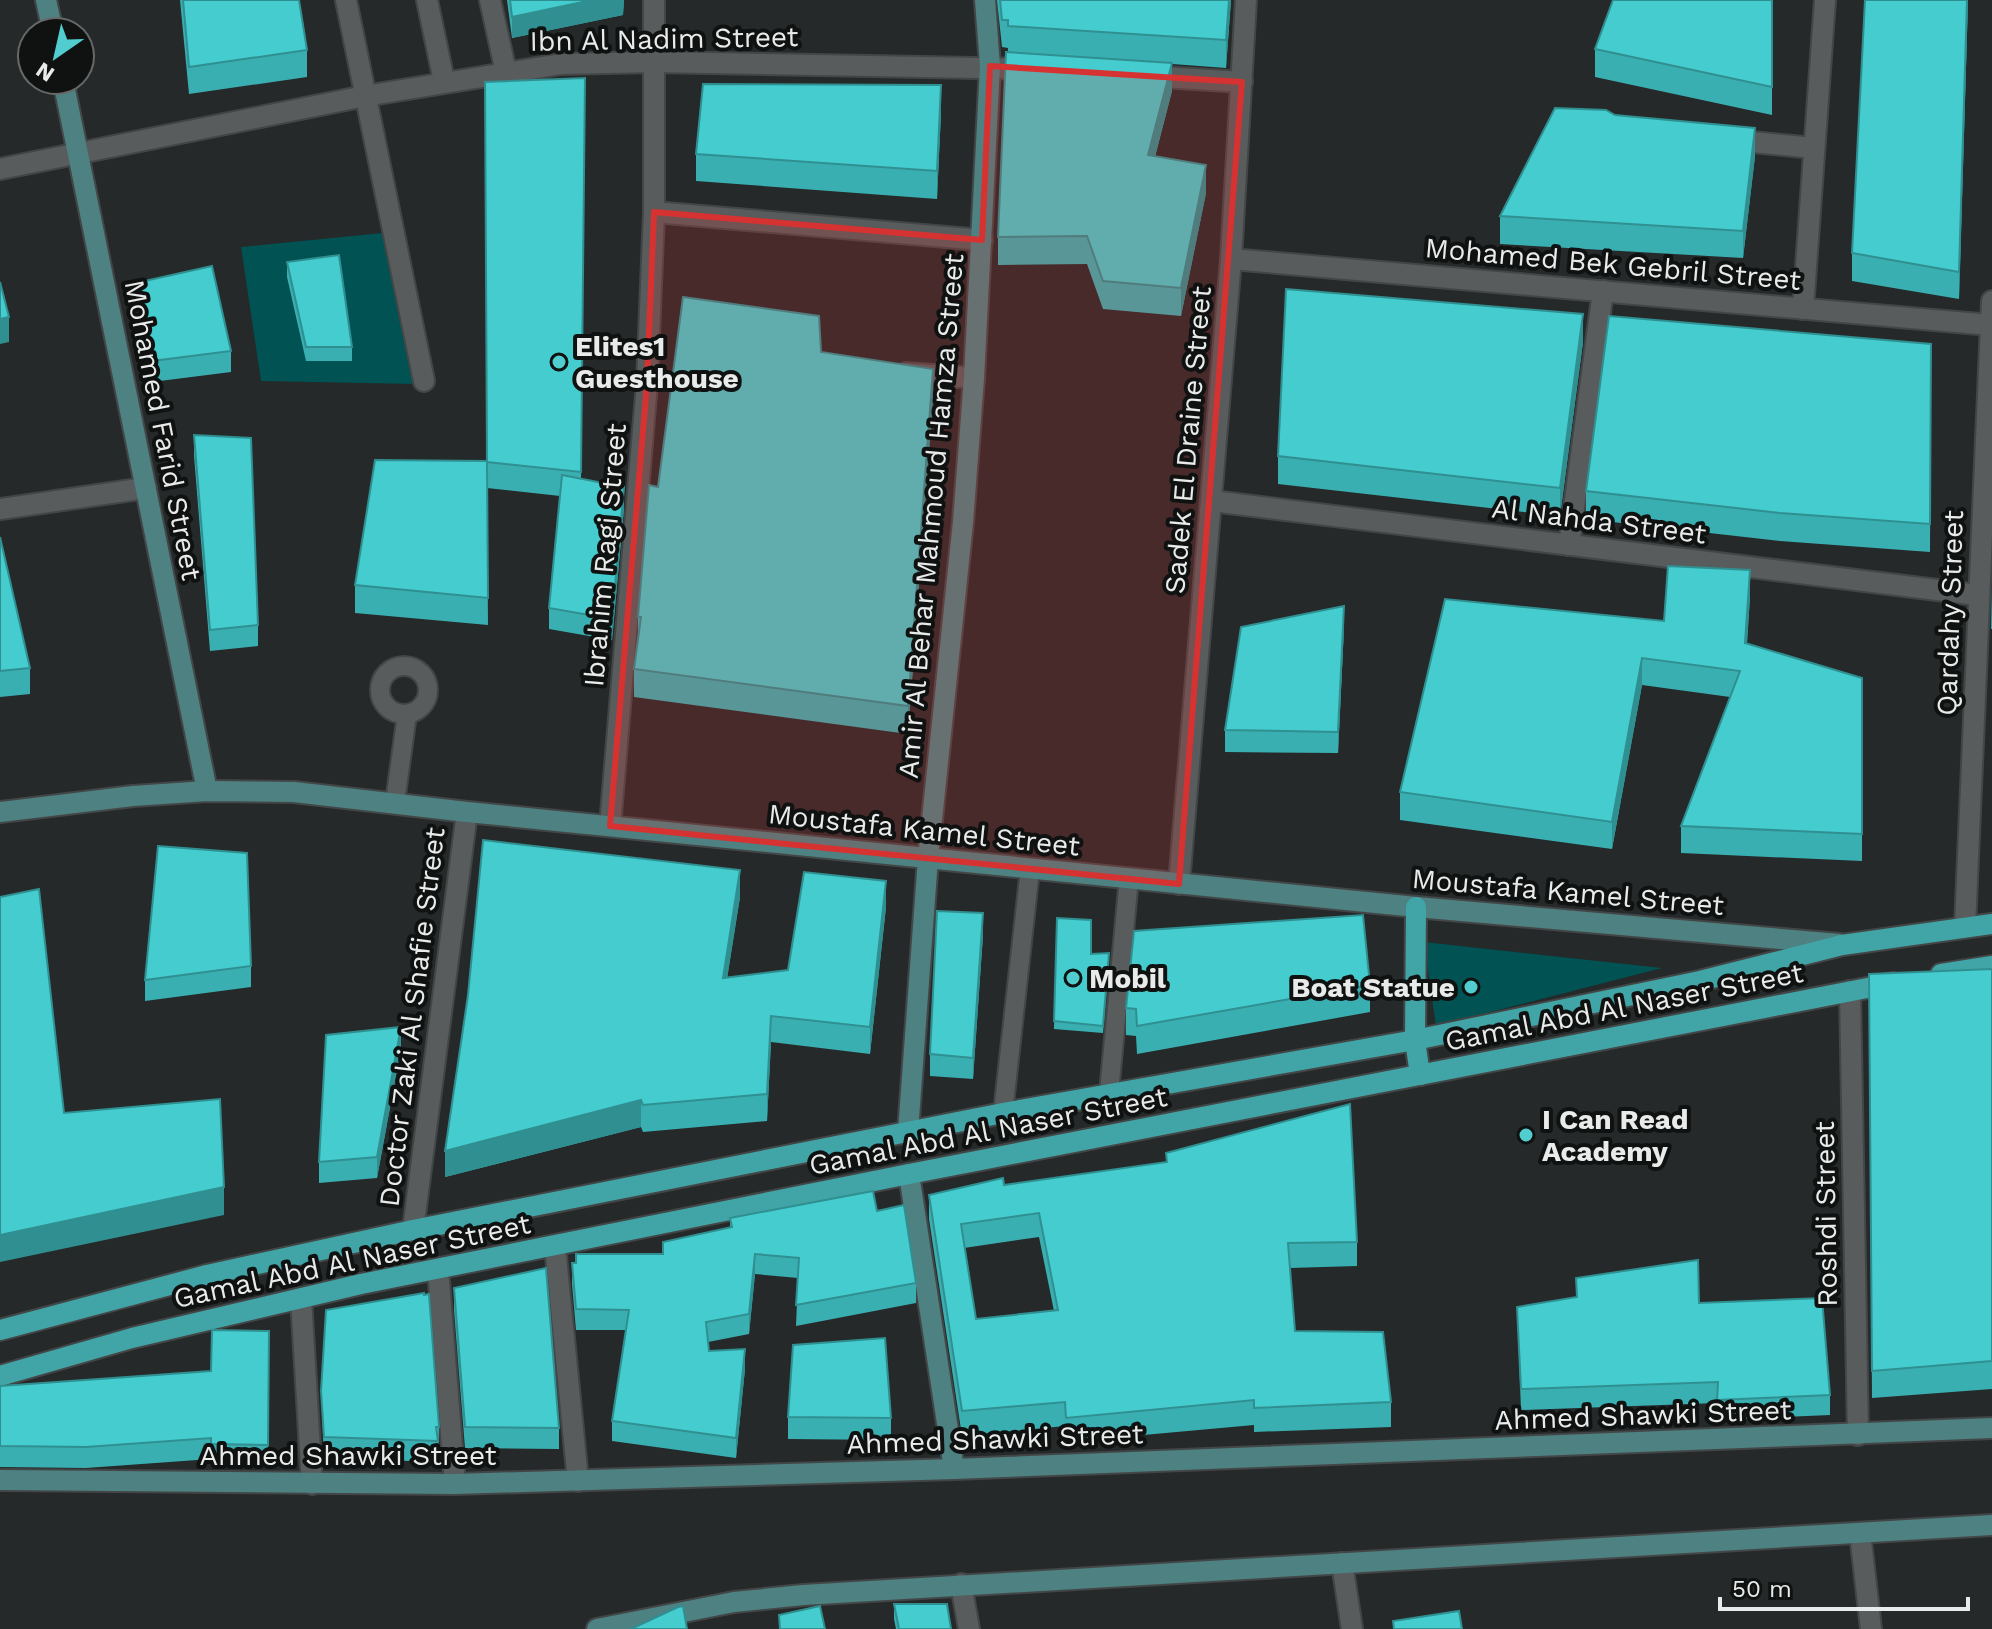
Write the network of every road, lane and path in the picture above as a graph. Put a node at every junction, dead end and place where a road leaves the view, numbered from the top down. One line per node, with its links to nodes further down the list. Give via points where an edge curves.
1 (346, 0): 16 (street)
2 (427, 0): 13 (street)
3 (490, 0): 11 (street)
4 (654, 0): 8 (street, Ibrahim Ragi Street)
5 (985, 0): 9 (street, Amir Al Behar Mahmoud Hamza Street)
6 (1246, 0): 14 (street, Sadek El Draine Street)
7 (1825, 0): 18 (street)
8 (654, 62): 9 (street, Ibn Al Nadim Street); 11 (street, Ibn Al Nadim Street, via 561,64); 21 (street, Ibrahim Ragi Street)
9 (990, 66): 10 (street, Ibn Al Nadim Street); 22 (street, Amir Al Behar Mahmoud Hamza Street)
10 (1053, 70)
11 (506, 72): 13 (street, Ibn Al Nadim Street)
12 (1131, 75): 14 (street)
13 (444, 81): 16 (street, Ibn Al Nadim Street)
14 (1242, 82): 23 (street, Sadek El Draine Street)
15 (66, 96): 19 (street, Mohamed Farid Street)
16 (365, 96): 19 (street, Ibn Al Nadim Street); 30 (street)
17 (1708, 138): 18 (street)
18 (1814, 148): 26 (street)
19 (79, 154): 20 (street, Ibn Al Nadim Street); 31 (street, Mohamed Farid Street)
20 (0, 169)
21 (654, 212): 22 (street); 41 (street, Ibrahim Ragi Street, via 647,383)
22 (982, 240): 29 (street, Amir Al Behar Mahmoud Hamza Street)
23 (1231, 259): 24 (street, Mohamed Bek Gebril Street); 32 (street, Sadek El Draine Street)
24 (1603, 291): 26 (street, Mohamed Bek Gebril Street); 34 (street)
25 (1992, 301): 27 (street, Qardahy Street)
26 (1803, 309): 27 (street, Mohamed Bek Gebril Street)
27 (1991, 325): 35 (street, Qardahy Street)
28 (888, 372): 29 (street)
29 (974, 378): 42 (street, Amir Al Behar Mahmoud Hamza Street)
30 (424, 381)
31 (146, 488): 33 (street); 37 (street, Mohamed Farid Street)
32 (1212, 501): 34 (street, Al Nahda Street); 45 (street, Sadek El Draine Street)
33 (0, 509)
34 (1569, 545): 35 (street, Al Nahda Street)
35 (1978, 595): 48 (street, Qardahy Street)
36 (407, 714): 38 (lane)
37 (207, 791): 38 (street, Moustafa Kamel Street, via 294,792); 39 (street, Moustafa Kamel Street)
38 (395, 802): 40 (street, Moustafa Kamel Street)
39 (0, 812)
40 (467, 812): 41 (street, Moustafa Kamel Street); 58 (street, Doctor Zaki Al Shafie Street)
41 (610, 826): 42 (street, Moustafa Kamel Street)
42 (928, 858): 43 (street, Moustafa Kamel Street); 56 (street, Amir Al Behar Mahmoud Hamza Street)
43 (1030, 869): 44 (street, Moustafa Kamel Street); 55 (lane)
44 (1129, 878): 45 (street, Moustafa Kamel Street); 54 (lane)
45 (1179, 884): 46 (street, Moustafa Kamel Street)
46 (1416, 907): 49 (street, Moustafa Kamel Street); 52 (main road)
47 (1992, 924): 48 (main road, Gamal Abd Al Naser Street)
48 (1965, 927): 49 (main road, Gamal Abd Al Naser Street)
49 (1842, 945): 52 (main road, Gamal Abd Al Naser Street, via 1700,981)
50 (1992, 966): 51 (main road, Gamal Abd Al Naser Street)
51 (1850, 991): 53 (main road, Gamal Abd Al Naser Street); 65 (street, Roshdi Street)
52 (1415, 1040): 53 (main road); 54 (main road, Gamal Abd Al Naser Street)
53 (1420, 1075): 57 (main road, Gamal Abd Al Naser Street)
54 (1109, 1093): 55 (main road, Gamal Abd Al Naser Street)
55 (1003, 1113): 56 (main road, Gamal Abd Al Naser Street)
56 (908, 1132): 58 (main road, Gamal Abd Al Naser Street)
57 (909, 1174): 59 (main road, Gamal Abd Al Naser Street); 66 (street)
58 (413, 1230): 62 (main road, Gamal Abd Al Naser Street, via 207,1275)
59 (555, 1246): 60 (main road, Gamal Abd Al Naser Street); 68 (street)
60 (438, 1269): 61 (main road, Gamal Abd Al Naser Street); 70 (street)
61 (301, 1298): 63 (main road, Gamal Abd Al Naser Street); 69 (street)
62 (0, 1330)
63 (0, 1376)
64 (1992, 1428): 65 (street, Ahmed Shawki Street)
65 (1858, 1435): 66 (street, Ahmed Shawki Street)
66 (954, 1469): 68 (street, Ahmed Shawki Street)
67 (0, 1480): 69 (street, Ahmed Shawki Street)
68 (578, 1481): 70 (street, Ahmed Shawki Street)
69 (312, 1484): 70 (street, Ahmed Shawki Street)
70 (455, 1484)
71 (1992, 1525): 72 (street)
72 (1860, 1533): 73 (street); 78 (street)
73 (1342, 1563): 74 (street); 77 (street)
74 (961, 1584): 75 (street, via 734,1602); 76 (street)
75 (597, 1629)
76 (969, 1629)
77 (1352, 1629)
78 (1871, 1629)

